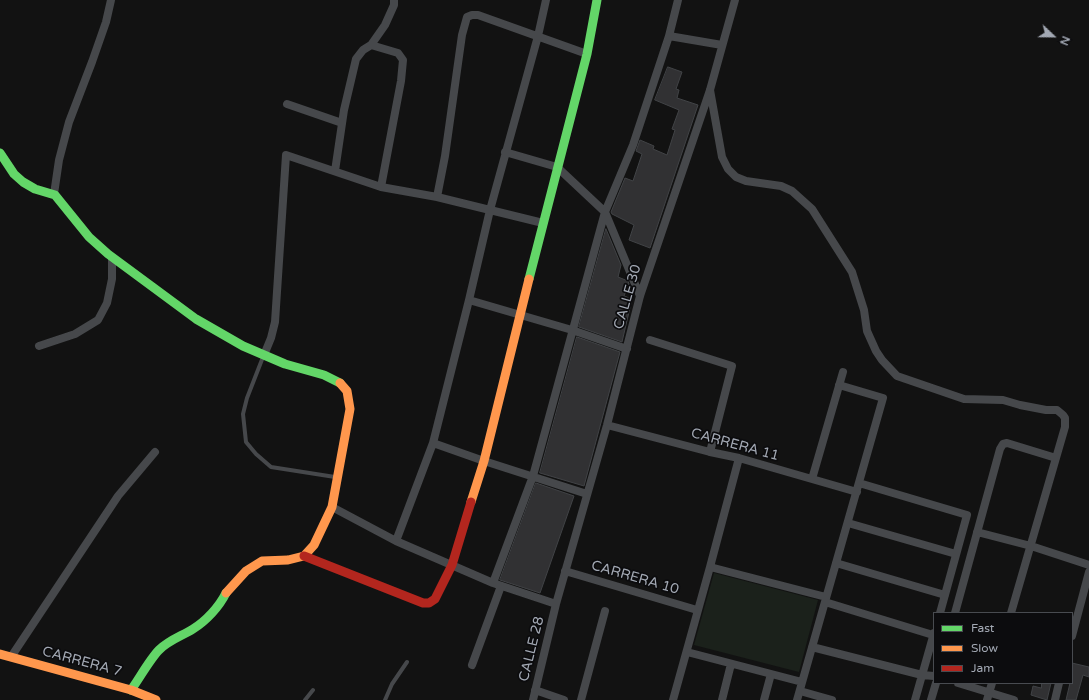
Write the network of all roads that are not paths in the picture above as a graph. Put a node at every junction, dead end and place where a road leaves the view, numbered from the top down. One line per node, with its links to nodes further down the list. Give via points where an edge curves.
1 (111, 0): 20 (street, via 106,22 69,122 59,160)
2 (394, 0): 9 (street, via 385,25)
3 (546, 0): 7 (street)
4 (597, 0): 11 (street)
5 (678, 0): 8 (street)
6 (735, 0): 10 (street, CALLE 30)
7 (538, 36): 11 (street); 15 (street); 21 (street, via 478,15 467,17)
8 (669, 36): 10 (street); 23 (street, via 633,145)
9 (371, 45): 14 (street, via 356,59); 19 (street, via 398,54 403,60)
10 (722, 45): 12 (street, CALLE 30)
11 (587, 54): 17 (street)
12 (710, 90): 26 (street, CALLE 30); 41 (street, via 722,158 728,169 736,177 746,181 781,186 792,191 812,209 852,272 871,341 889,368 897,376 964,399 1003,400 1046,410 1057,410 1065,418 1066,424)
13 (287, 104): 14 (street)
14 (342, 123): 18 (street)
15 (505, 152): 17 (street); 22 (street)
16 (0, 153): 20 (street, via 21,181 36,190)
17 (557, 167): 23 (street); 24 (street)
18 (334, 171): 19 (street); 33 (street, via 286,156 275,322)
19 (381, 187): 21 (street)
20 (54, 194): 25 (street, via 92,241)
21 (437, 197): 22 (street)
22 (490, 210): 24 (street); 27 (street)
23 (605, 212): 26 (street); 29 (street)
24 (543, 223): 28 (street)
25 (112, 258): 31 (street, via 108,303 98,320 75,334); 33 (street, via 194,318)
26 (640, 296): 32 (street, CALLE 30)
27 (469, 300): 28 (street); 37 (street)
28 (521, 315): 29 (street); 42 (street)
29 (572, 330): 32 (street); 43 (street)
30 (650, 340): 39 (street, via 732,366)
31 (40, 346)
32 (626, 349): 36 (street, CALLE 30)
33 (264, 355): 44 (street, via 336,381 348,393 350,409); 44 (lane, via 243,414 246,442 271,467)
34 (843, 372): 35 (street)
35 (839, 385): 45 (street); 46 (street, via 883,398)
36 (607, 425): 39 (street, CARRERA 11); 48 (street, CALLE 30)
37 (433, 443): 42 (street); 52 (street)
38 (155, 452): 78 (street, via 118,496)
39 (710, 452): 40 (street, CARRERA 11)
40 (739, 458): 45 (street, CARRERA 11); 59 (street)
41 (1056, 458): 51 (street, via 1003,444); 53 (street)
42 (484, 461): 43 (street); 57 (street)
43 (533, 476): 48 (street); 62 (street)
44 (338, 478): 49 (street)
45 (812, 480): 47 (street, CARRERA 11)
46 (859, 483): 47 (street); 54 (street, via 967,515)
47 (857, 492): 50 (street)
48 (588, 494): 60 (street, CALLE 30)
49 (332, 507): 52 (street); 55 (street, via 314,544)
50 (848, 523): 54 (street); 56 (street)
51 (977, 532): 53 (street); 70 (street)
52 (396, 541): 57 (street)
53 (1031, 546): 58 (street); 71 (street)
54 (956, 554): 64 (street)
55 (304, 556): 57 (street, via 423,603 435,599); 90 (street, via 288,560 262,561 246,571 208,617 194,629 159,650)
56 (836, 562): 64 (street); 65 (street)
57 (452, 565): 62 (street)
58 (1089, 565)
59 (710, 567): 65 (street); 67 (street)
60 (565, 571): 66 (street, CALLE 30); 67 (street, CARRERA 10)
61 (1089, 572): 72 (street)
62 (493, 583): 63 (street)
63 (501, 586): 66 (street); 80 (street)
64 (945, 595): 69 (street)
65 (826, 600): 73 (street); 75 (street)
66 (556, 604): 92 (street, CALLE 28)
67 (697, 610): 76 (street)
68 (605, 611): 100 (street)
69 (940, 612)
70 (955, 612)
71 (1012, 612)
72 (1073, 632)
73 (933, 634)
74 (933, 637): 83 (street)
75 (812, 647): 83 (street); 85 (street)
76 (686, 652): 81 (street); 101 (street)
77 (0, 654): 78 (street, CARRERA 7)
78 (11, 657): 90 (street, CARRERA 7)
79 (407, 662): 97 (lane)
80 (472, 664)
81 (731, 664): 82 (street); 102 (street)
82 (771, 674): 85 (street); 103 (street)
83 (922, 675): 84 (street); 106 (street)
84 (933, 676)
85 (802, 682): 93 (street)
86 (936, 684): 107 (street)
87 (960, 684): 94 (street)
88 (992, 684): 94 (street)
89 (1059, 684): 109 (street)
90 (131, 690): 95 (street, CARRERA 7)
91 (313, 690): 96 (lane)
92 (535, 690): 98 (street, CALLE 28); 99 (street)
93 (800, 691): 104 (street); 105 (street)
94 (988, 696): 108 (street)
95 (156, 700)
96 (305, 700)
97 (385, 700)
98 (533, 700)
99 (564, 700)
100 (581, 700)
101 (672, 700)
102 (722, 700)
103 (764, 700)
104 (797, 700)
105 (832, 700)
106 (915, 700)
107 (931, 700)
108 (1014, 700)
109 (1055, 700)

